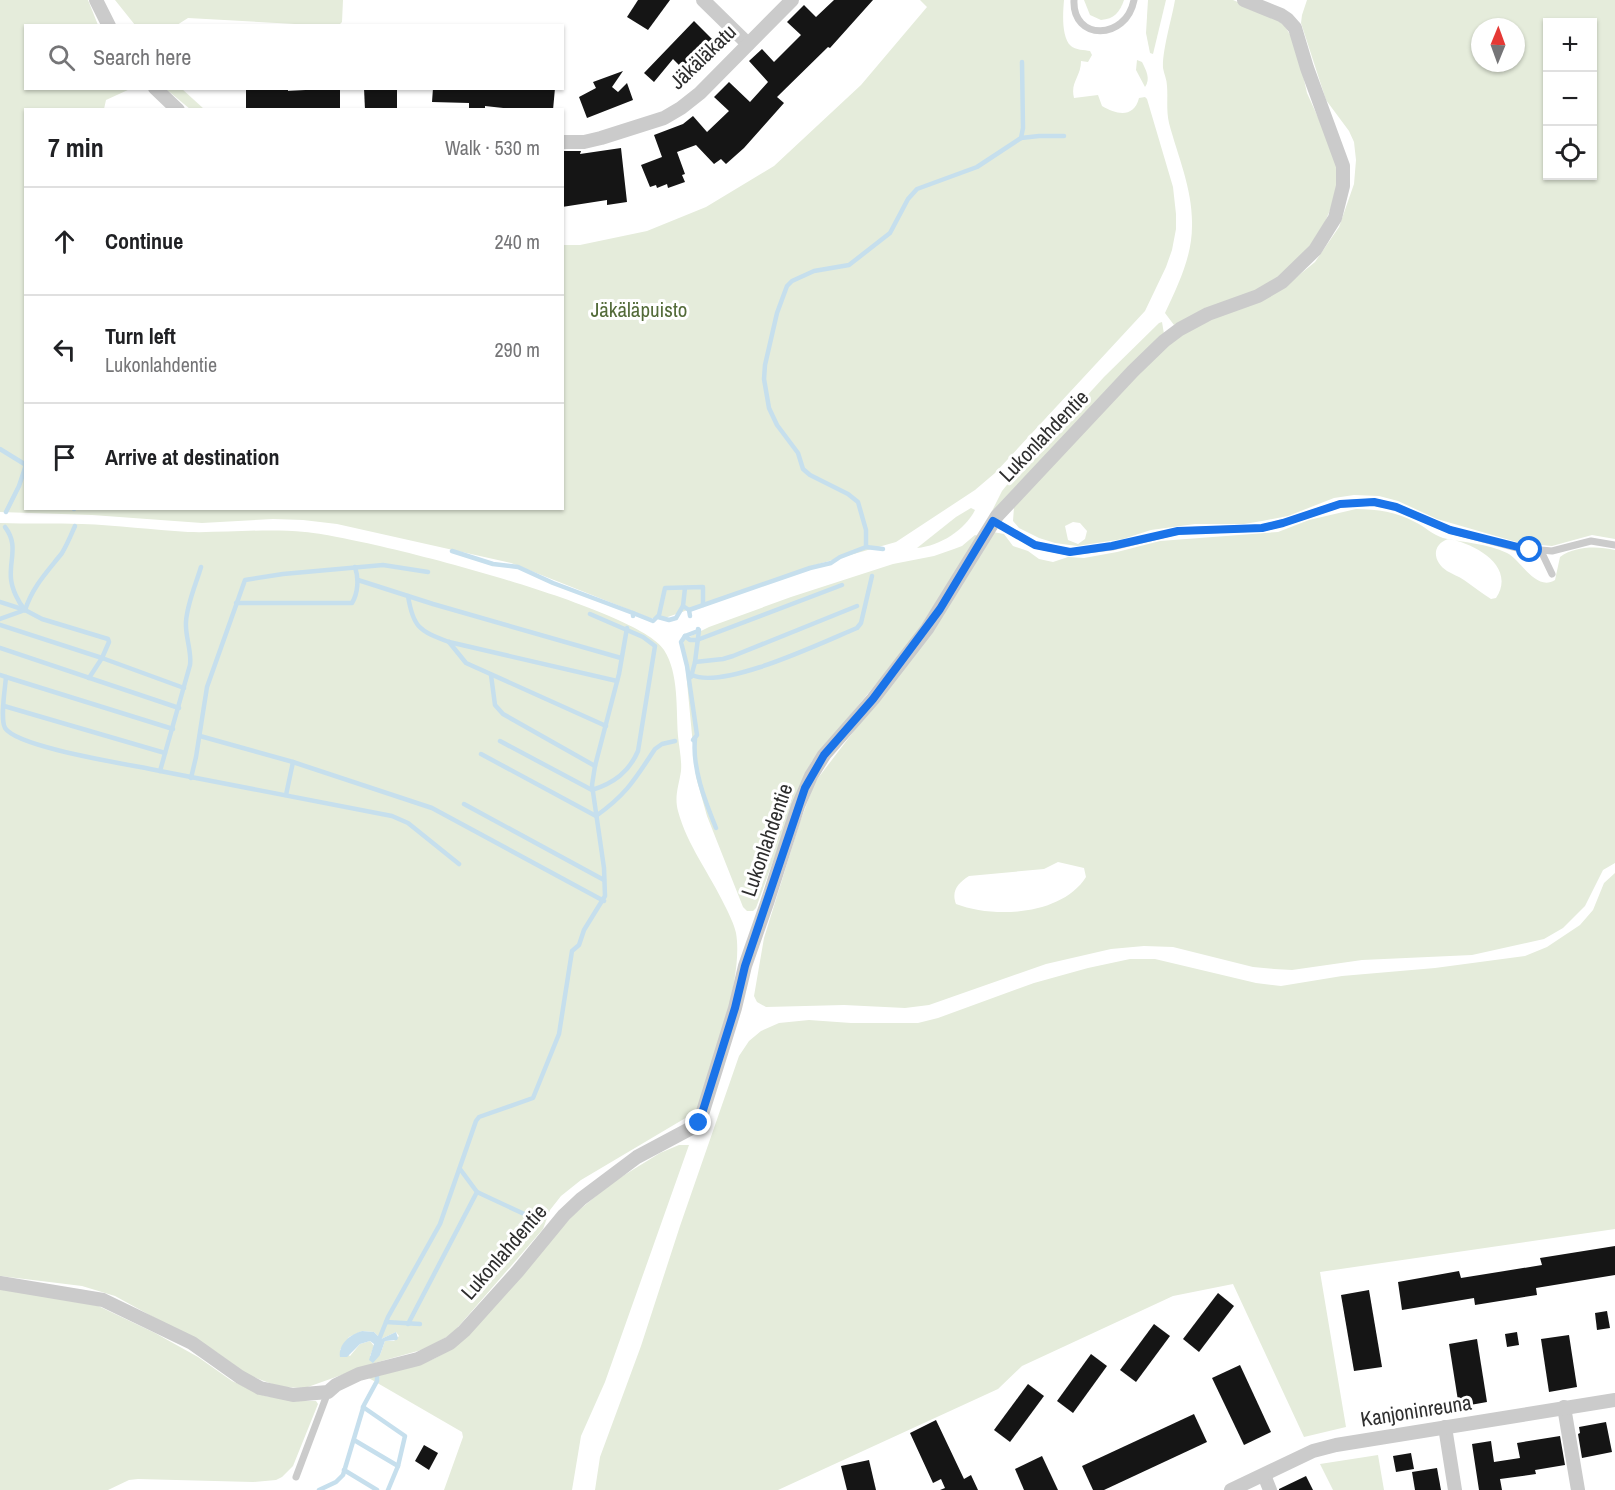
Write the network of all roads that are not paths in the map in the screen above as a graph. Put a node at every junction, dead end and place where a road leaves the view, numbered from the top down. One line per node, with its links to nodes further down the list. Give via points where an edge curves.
1 (96, 0): 7 (street)
2 (702, 0): 8 (street)
3 (792, 0): 8 (street, Jäkäläkatu)
4 (1074, 0): 5 (lane, via 1078,20 1086,27 1101,30 1125,21)
5 (1134, 0)
6 (1244, 0): 12 (street, Lukonlahdentie, via 1281,15 1295,28 1343,166 1343,186 1335,218 1315,250 1282,282 1258,296 1208,314 1164,341)
7 (108, 24)
8 (748, 44): 11 (street, Jäkäläkatu, via 700,93 664,118 589,141)
9 (156, 90): 10 (street)
10 (176, 108)
11 (564, 142)
12 (993, 521): 14 (lane, via 1035,545 1070,552 1178,531 1262,528 1340,504 1374,502 1450,530); 17 (street, Lukonlahdentie, via 940,609 873,699 824,755 805,788 745,966 699,1123 637,1157 581,1199 450,1343 418,1359 359,1374)
13 (1615, 545): 14 (lane, via 1591,542)
14 (1541, 551): 15 (lane)
15 (1552, 574)
16 (0, 1283): 17 (street, Lukonlahdentie, via 103,1300 192,1343 260,1388 294,1395)
17 (328, 1392): 22 (lane)
18 (1615, 1400): 19 (street, Kanjoninreuna)
19 (1564, 1407): 20 (street, Kanjoninreuna); 26 (street)
20 (1445, 1428): 21 (street, Kanjoninreuna, via 1321,1449); 25 (street)
21 (1264, 1475): 23 (street, Kanjoninreuna); 24 (street)
22 (296, 1477)
23 (1232, 1490)
24 (1270, 1490)
25 (1455, 1490)
26 (1578, 1490)

